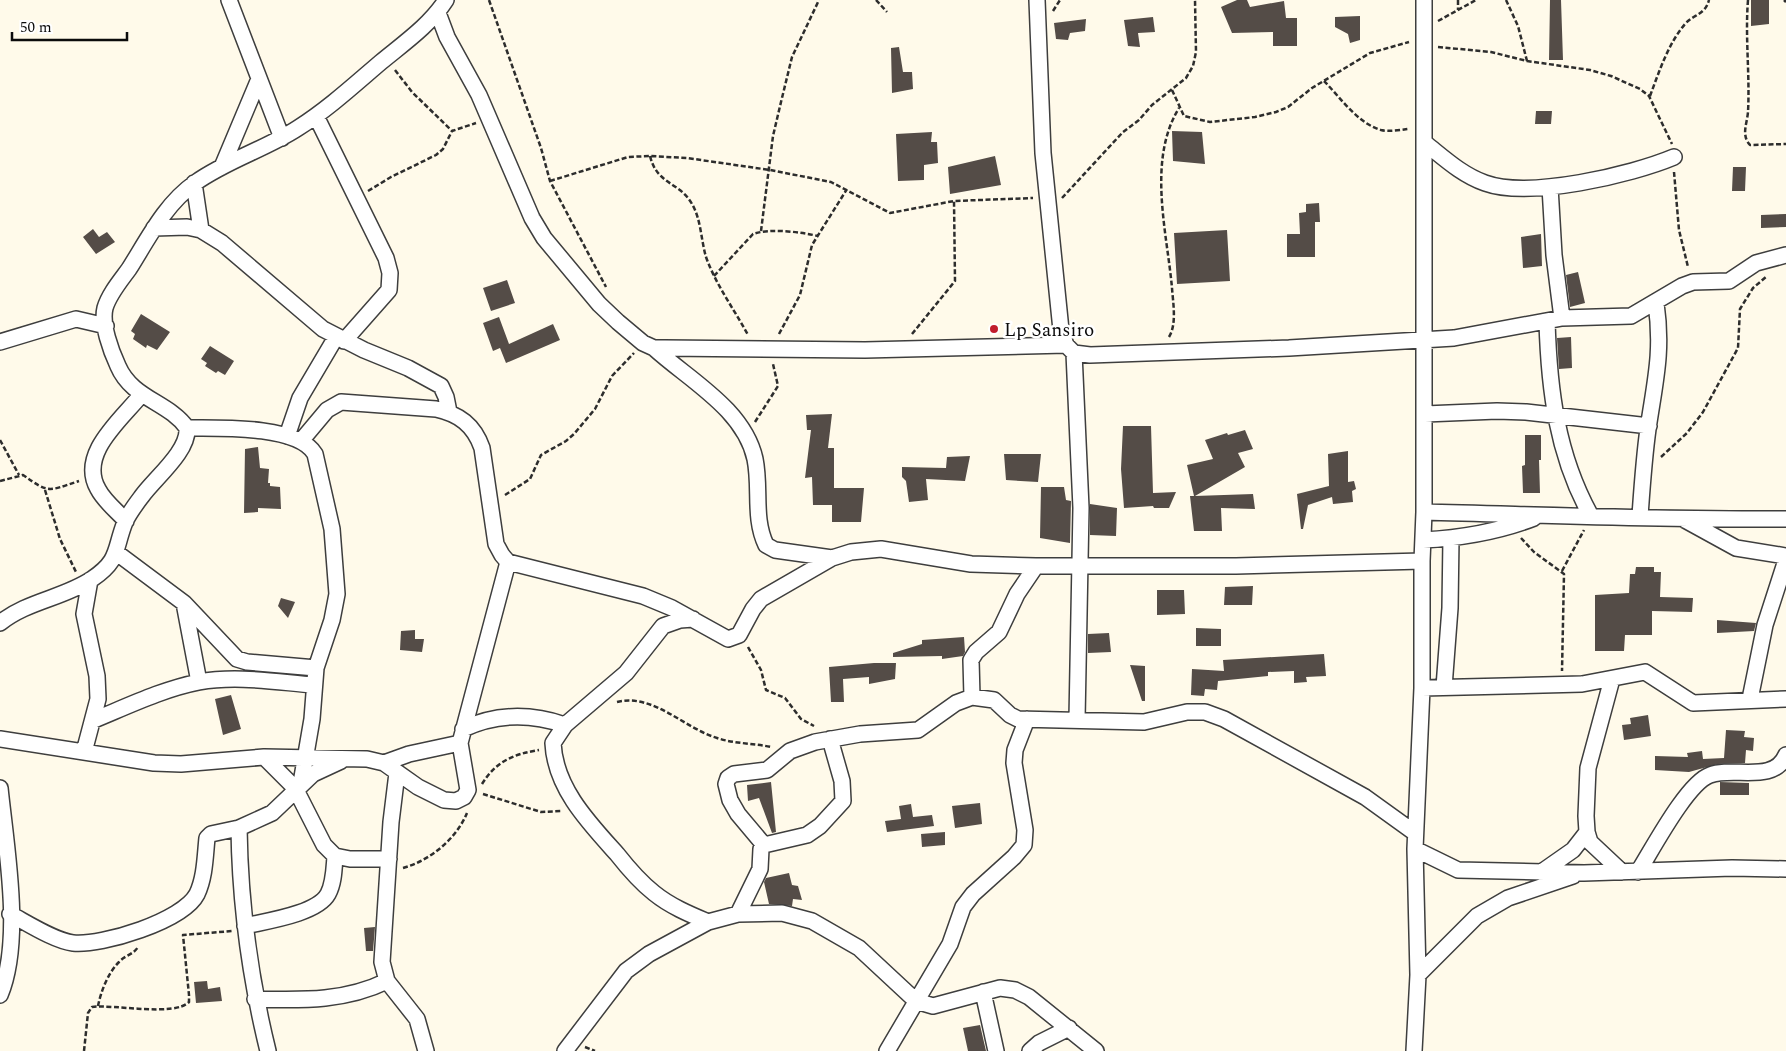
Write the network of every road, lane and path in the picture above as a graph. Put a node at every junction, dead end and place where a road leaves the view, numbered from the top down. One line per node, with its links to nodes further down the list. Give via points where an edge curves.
1 (229, 0): 19 (street)
2 (489, 0): 34 (path)
3 (819, 0): 33 (path, via 792,57 773,136)
4 (876, 0): 15 (path)
5 (1037, 0): 38 (street)
6 (1196, 0): 21 (path, via 1194,66)
7 (1424, 0): 16 (street)
8 (1458, 0): 14 (path)
9 (1476, 0): 14 (path)
10 (1506, 0): 18 (path, via 1518,26)
11 (1709, 0): 22 (path, via 1702,13 1689,20 1674,39)
12 (1748, 0): 29 (path, via 1746,141 1750,145)
13 (442, 6): 17 (street); 25 (street, via 453,51)
14 (1458, 10): 16 (path)
15 (887, 12)
16 (1424, 36): 18 (path, via 1459,51 1491,52); 20 (path, via 1370,53); 27 (street)
17 (386, 58): 24 (street); 26 (path, via 412,92)
18 (1527, 61): 22 (path, via 1590,70 1640,89)
19 (259, 79): 28 (street); 32 (street)
20 (1324, 80): 23 (path, via 1288,107 1255,117 1202,121 1184,116); 27 (path, via 1361,119 1372,126)
21 (1172, 90): 23 (path); 41 (path, via 1120,135)
22 (1649, 96): 31 (path, via 1668,131)
23 (1179, 108): 61 (path, via 1167,133 1162,177 1173,318 1171,333)
24 (316, 116): 28 (street); 39 (street)
25 (489, 118): 26 (path); 57 (street, via 532,218 544,238 599,304)
26 (452, 131): 39 (path, via 436,155 391,176)
27 (1425, 136): 36 (street, via 1468,176 1487,184); 55 (street)
28 (282, 138): 32 (street)
29 (1786, 144)
30 (650, 156): 33 (path); 34 (path, via 628,157); 48 (path, via 657,174 682,192 692,204)
31 (1674, 157): 36 (street, via 1627,173); 49 (path, via 1679,230)
32 (222, 167): 35 (street)
33 (770, 170): 37 (path, via 820,179); 44 (path)
34 (550, 181): 50 (path)
35 (194, 183): 42 (street, via 170,205); 43 (street)
36 (1550, 186): 52 (street)
37 (847, 189): 40 (path, via 890,213); 45 (path)
38 (1048, 198): 40 (path); 41 (street)
39 (356, 199): 54 (street, via 386,258 390,273 389,290)
40 (954, 201): 58 (path, via 955,281)
41 (1049, 213): 59 (street, via 1061,330)
42 (154, 228): 43 (street); 53 (street, via 105,308)
43 (201, 230): 54 (street, via 222,243 306,316)
44 (761, 231): 45 (path); 48 (path, via 743,243)
45 (818, 236): 60 (path, via 812,245 800,296)
46 (1786, 254): 49 (street, via 1756,263 1729,282)
47 (1770, 274): 71 (path, via 1745,298 1740,309 1738,348 1734,359 1696,423 1674,446)
48 (714, 276): 60 (path)
49 (1693, 282): 51 (street)
50 (608, 291)
51 (1656, 303): 52 (street, via 1621,318); 66 (street, via 1660,361)
52 (1554, 320): 55 (street, via 1454,338); 65 (street, via 1550,392)
53 (106, 326): 56 (street, via 76,319); 62 (street, via 118,367)
54 (340, 339): 63 (street, via 441,386); 68 (street, via 300,398)
55 (1423, 340): 61 (street); 64 (street)
56 (0, 342)
57 (648, 345): 60 (street); 69 (street, via 724,406); 76 (path, via 612,376 595,409 574,434 541,455 530,479 514,490)
58 (898, 349): 59 (street); 60 (street)
59 (1070, 349): 61 (street, via 1090,355); 93 (street, via 1081,508)
60 (763, 350): 69 (path, via 778,386)
61 (1159, 354)
62 (142, 395): 67 (street, via 182,421); 73 (street, via 98,447 92,464)
63 (449, 412): 68 (street, via 341,402); 76 (street, via 470,425 478,436)
64 (1425, 414): 65 (street, via 1497,411); 77 (street)
65 (1555, 417): 66 (street); 79 (street, via 1580,495)
66 (1648, 426): 71 (street)
67 (187, 428): 68 (street, via 219,428); 83 (street, via 179,451)
68 (294, 438): 101 (street, via 311,448 317,460 336,560 337,594)
69 (748, 439): 89 (street, via 755,458 760,524 766,545 775,550)
70 (0, 440): 72 (path)
71 (1642, 471): 80 (street)
72 (19, 475): 74 (path); 75 (path)
73 (92, 477): 75 (path); 83 (street, via 98,491)
74 (0, 481)
75 (45, 490): 96 (path, via 60,539)
76 (490, 499): 92 (street, via 496,544)
77 (1424, 512): 78 (street); 86 (street)
78 (1542, 515): 79 (street); 84 (street)
79 (1591, 516): 80 (street); 95 (path)
80 (1640, 516): 82 (street)
81 (1786, 519): 82 (street)
82 (1684, 520): 88 (street, via 1736,548)
83 (126, 521): 87 (street)
84 (1512, 527): 85 (street); 95 (path, via 1534,552)
85 (1451, 538): 86 (street); 106 (street)
86 (1423, 540): 91 (street)
87 (117, 553): 96 (street, via 108,567); 97 (street)
88 (1786, 556)
89 (832, 558): 94 (street, via 851,552 882,549 971,564); 100 (street, via 761,599)
90 (1786, 560): 109 (street, via 1765,625)
91 (1422, 561): 93 (street, via 1236,566); 107 (street)
92 (508, 562): 98 (street, via 644,596); 116 (street)
93 (1080, 565): 94 (street); 113 (street)
94 (1036, 566): 108 (street, via 999,632 976,652 972,660)
95 (1562, 571): 105 (path, via 1565,580 1564,655)
96 (86, 582): 99 (street, via 28,606); 114 (street, via 84,614 97,676)
97 (184, 603): 101 (street, via 237,659); 103 (street)
98 (693, 619): 100 (street, via 728,639); 111 (street, via 663,626 626,673)
99 (0, 623)
100 (739, 635): 118 (path, via 755,657 766,690 786,698 804,722 825,732)
101 (316, 668): 104 (street)
102 (1612, 679): 105 (street); 109 (street, via 1645,672 1682,698 1700,704); 132 (street, via 1588,768)
103 (199, 682): 104 (street, via 240,679); 114 (street)
104 (314, 685): 122 (street)
105 (1560, 685): 106 (street)
106 (1444, 687): 107 (street)
107 (1422, 688): 133 (street)
108 (972, 697): 112 (street, via 994,700 1010,715); 118 (street, via 956,703 918,730)
109 (1750, 699): 110 (street)
110 (1786, 699)
111 (592, 703): 115 (street); 119 (path, via 643,701 717,738)
112 (1027, 719): 113 (street); 153 (street, via 1019,734 1014,763 1025,830 1024,845 973,894 964,907 950,944)
113 (1077, 719): 133 (street, via 1144,722 1187,712 1205,712 1330,776)
114 (94, 720): 120 (street)
115 (565, 725): 116 (street, via 535,717 515,716 477,722); 130 (street, via 556,736 553,750)
116 (462, 736): 125 (street); 129 (street)
117 (0, 739): 120 (street)
118 (830, 739): 119 (street); 134 (street, via 842,781 843,801 807,835)
119 (790, 751): 134 (street, via 767,770 734,774 726,784 738,814)
120 (84, 752): 123 (street, via 180,764)
121 (1786, 755): 141 (street, via 1776,768 1765,772 1723,771 1708,775 1698,783 1669,822)
122 (306, 756): 123 (street); 124 (street); 127 (street)
123 (264, 757): 127 (street)
124 (345, 759): 125 (street); 127 (street)
125 (384, 762): 126 (street)
126 (397, 773): 129 (street, via 444,800 456,801); 137 (street)
127 (298, 785): 131 (street, via 272,813); 136 (street, via 324,845)
128 (0, 788): 143 (street)
129 (468, 790): 130 (path, via 541,812)
130 (578, 810): 145 (street, via 653,892 675,907)
131 (239, 828): 146 (street, via 211,834 207,838 202,881 196,895 189,906 175,916); 147 (street)
132 (1587, 832): 139 (street, via 1573,850); 140 (street, via 1597,851)
133 (1415, 833): 135 (street)
134 (764, 845): 144 (street, via 760,870)
135 (1415, 848): 139 (street, via 1458,870); 148 (street)
136 (335, 856): 137 (street); 147 (street, via 333,880 323,901)
137 (389, 859): 149 (street, via 382,962)
138 (1786, 870): 141 (street, via 1732,868)
139 (1542, 871): 142 (street)
140 (1622, 872): 141 (street); 142 (street)
141 (1638, 872)
142 (1584, 873): 148 (street, via 1508,898 1477,916)
143 (10, 914): 146 (street, via 72,943 116,936); 151 (street, via 7,974)
144 (738, 914): 145 (street); 153 (street, via 782,913 812,921 859,948)
145 (708, 922): 159 (street, via 656,950 626,971)
146 (153, 925): 154 (path, via 133,954 117,963)
147 (245, 928): 152 (street); 154 (path, via 183,935 189,995 185,1006)
148 (1418, 976): 164 (street)
149 (387, 982): 152 (street, via 341,997); 158 (street, via 417,1020)
150 (983, 992): 153 (street, via 949,1004 933,1006); 155 (street, via 1000,988 1015,990); 161 (street)
151 (0, 996)
152 (255, 999): 157 (street)
153 (916, 1001): 160 (street)
154 (98, 1006): 156 (path, via 89,1009)
155 (1069, 1028): 162 (street); 163 (street)
156 (84, 1051)
157 (268, 1051)
158 (426, 1051)
159 (565, 1051)
160 (887, 1051)
161 (996, 1051)
162 (1030, 1051)
163 (1096, 1051)
164 (1414, 1051)

